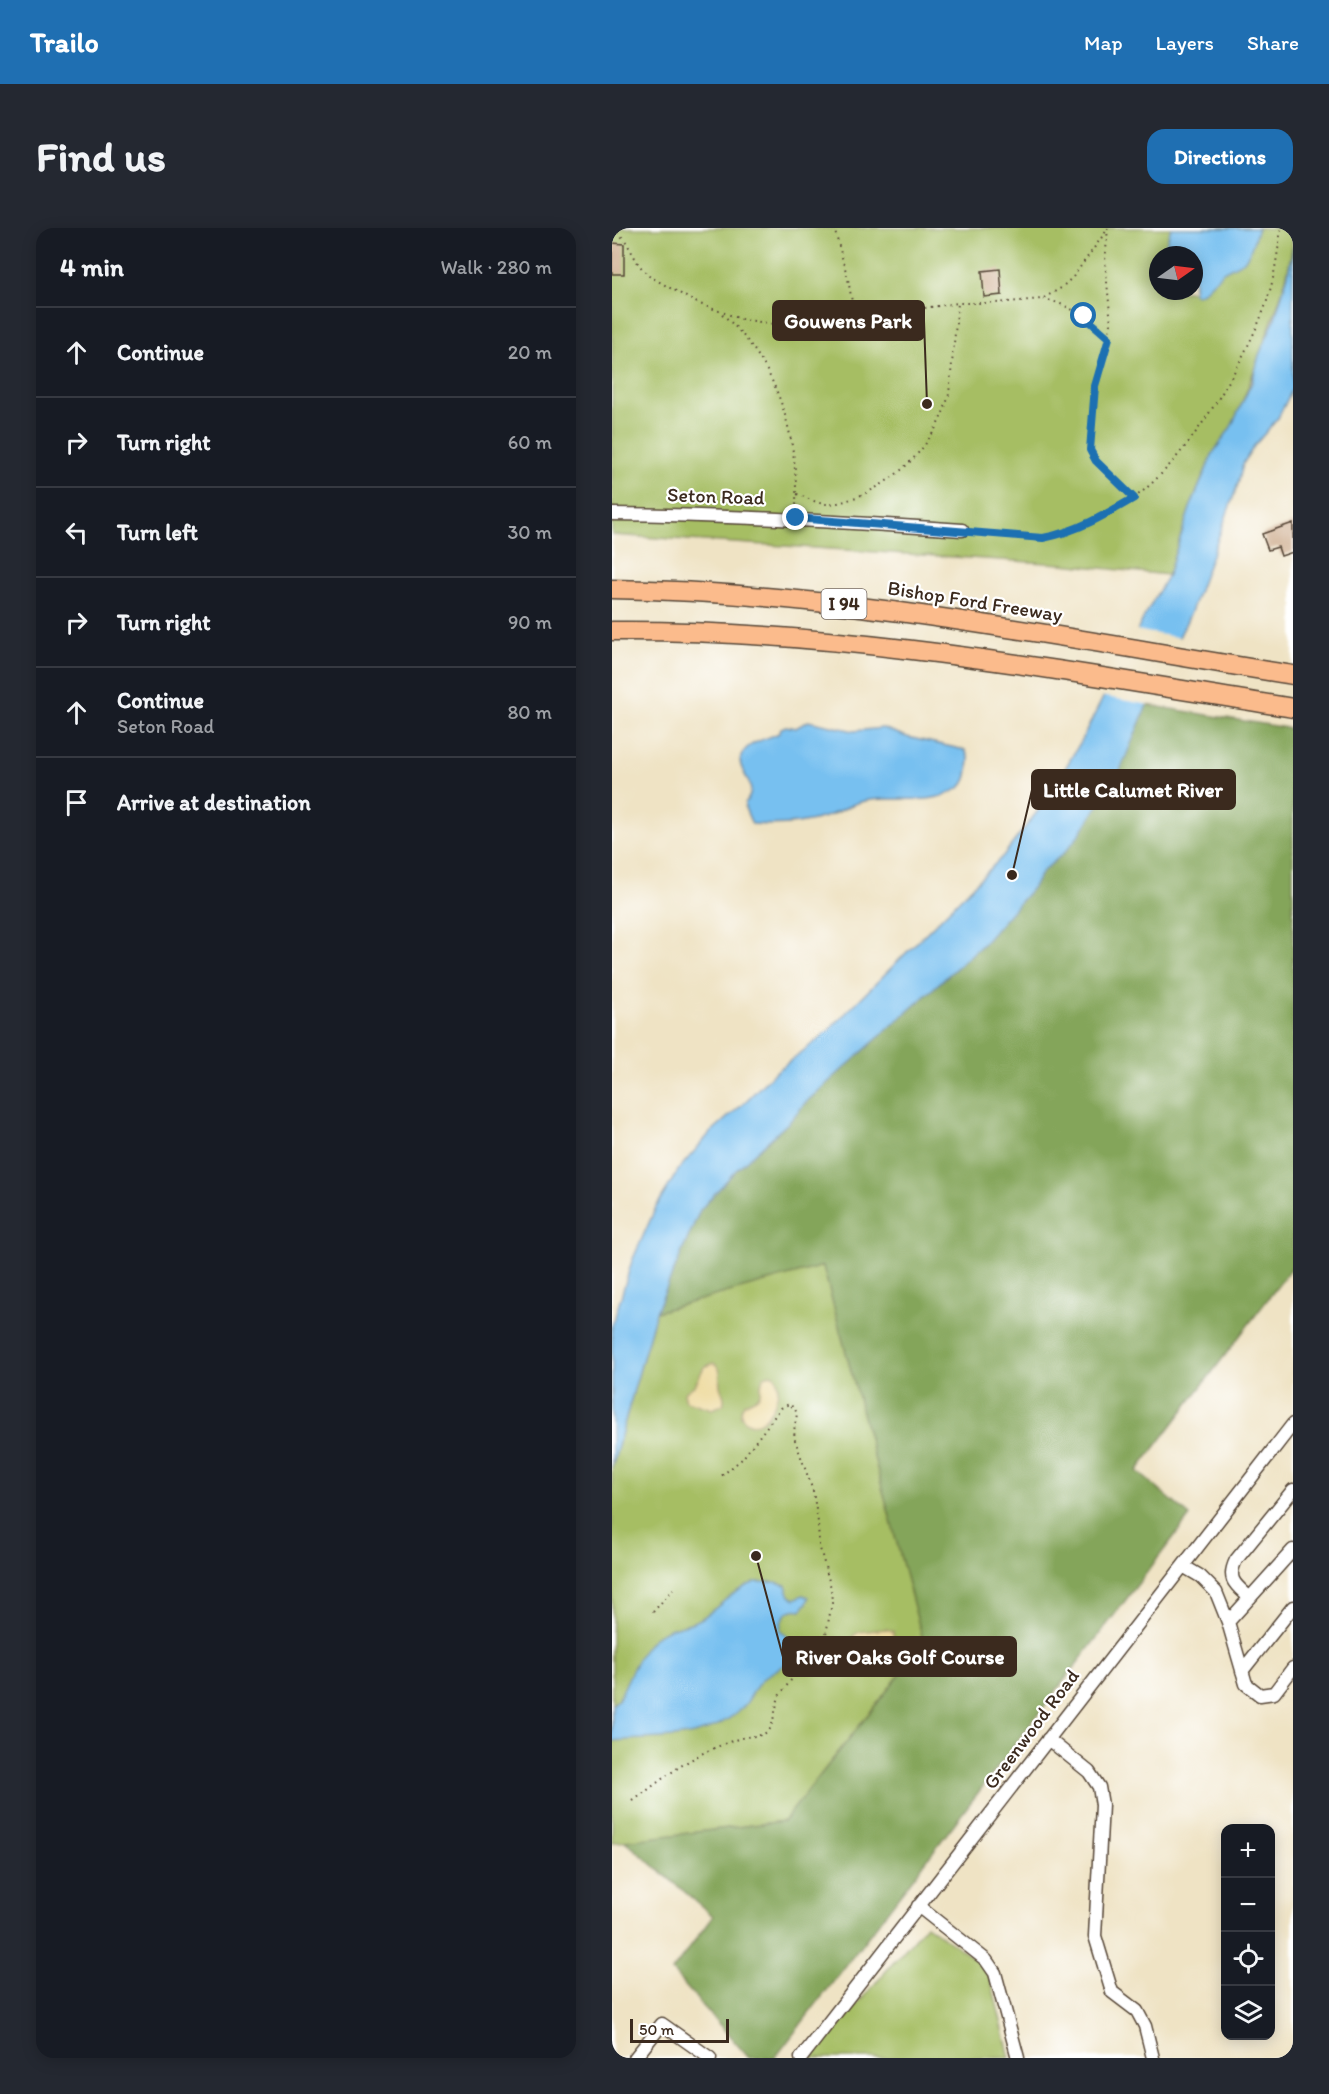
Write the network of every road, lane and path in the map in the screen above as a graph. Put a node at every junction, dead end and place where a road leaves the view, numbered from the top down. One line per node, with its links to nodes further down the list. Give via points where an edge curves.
1 (613, 228): 7 (path, via 649,276)
2 (834, 228): 8 (path)
3 (1281, 228): 11 (path, via 1269,295 1230,377 1184,447)
4 (1107, 229): 5 (path, via 1073,277); 9 (path)
5 (1042, 299): 6 (path); 9 (path, via 1074,309)
6 (958, 303): 8 (path); 10 (path, via 945,409 915,457 882,484 842,503 825,504)
7 (720, 313): 8 (path, via 786,326); 10 (path, via 758,353 775,387 793,447)
8 (855, 319)
9 (1109, 338): 11 (path, via 1095,386 1090,450 1096,461)
10 (796, 494): 13 (path)
11 (1134, 498): 14 (path, via 1091,522 1043,538)
12 (612, 514): 13 (street, Seton Road)
13 (796, 518): 14 (street, Seton Road)
14 (962, 530)
15 (612, 588): 17 (highway, Bishop Ford Freeway / I 94, via 792,598 871,607)
16 (614, 631): 18 (highway, I 94, via 872,645)
17 (1293, 675)
18 (1293, 708)
19 (1293, 1424): 23 (street, Greenwood Road)
20 (720, 1477): 32 (path, via 742,1460 781,1408 792,1405 797,1414 795,1440 813,1491 819,1545 831,1588 829,1625 821,1642 779,1696 768,1732 699,1754)
21 (1293, 1490): 25 (street, via 1233,1567 1234,1582)
22 (1293, 1550): 25 (street)
23 (1183, 1566): 28 (street, via 1216,1592); 31 (street, Greenwood Road)
24 (673, 1588): 27 (path)
25 (1250, 1598): 28 (street)
26 (1293, 1607): 30 (street)
27 (653, 1612)
28 (1228, 1622): 30 (street)
29 (1293, 1668): 30 (street, via 1274,1693 1260,1695 1246,1684)
30 (1242, 1671)
31 (1048, 1739): 33 (street, Greenwood Road); 38 (street, via 1089,1772 1099,1787 1102,1805 1095,1936 1112,1992 1137,2011)
32 (633, 1802)
33 (918, 1906): 36 (street, Greenwood Road); 37 (street, via 987,1960 995,1973)
34 (635, 2058): 35 (street, via 662,2024)
35 (710, 2058)
36 (801, 2058)
37 (1018, 2058)
38 (1153, 2058)

